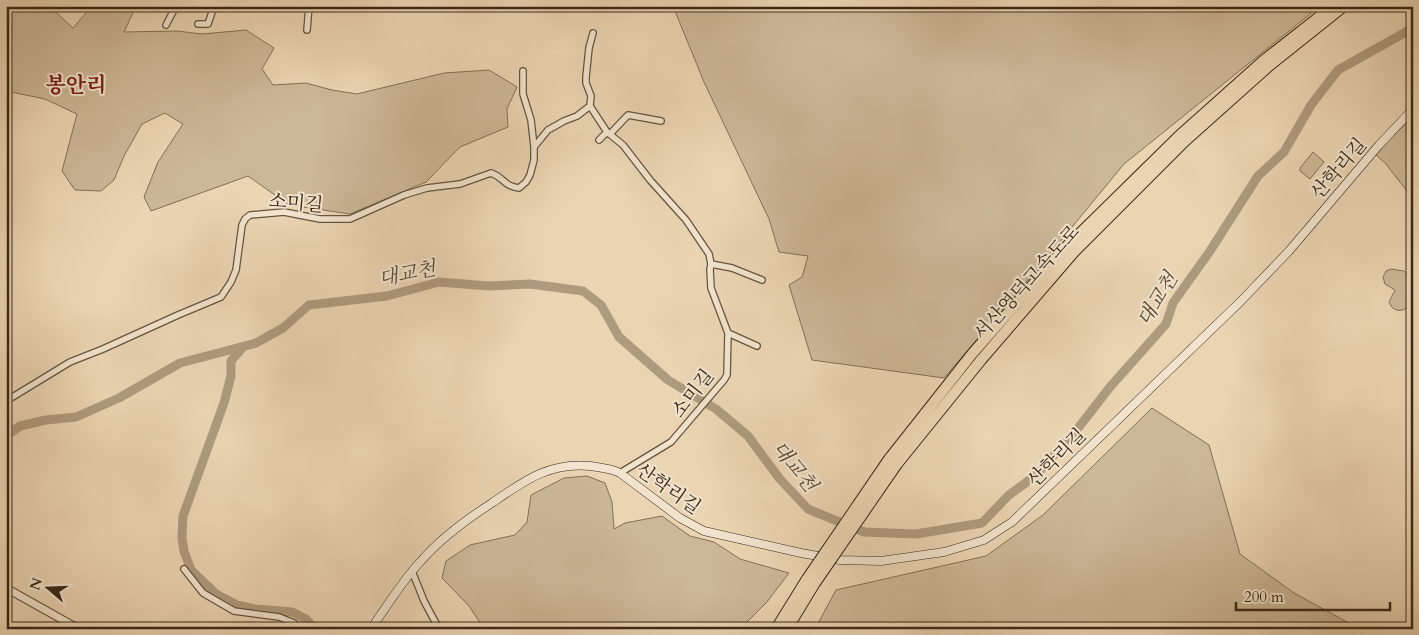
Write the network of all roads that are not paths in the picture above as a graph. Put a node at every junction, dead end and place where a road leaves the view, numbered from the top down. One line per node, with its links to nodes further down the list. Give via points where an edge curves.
1 (176, 6): 7 (street)
2 (214, 6): 6 (street, via 208,24)
3 (309, 6): 8 (street)
4 (1332, 6): 23 (highway, 서산영덕고속도로, via 1263,60 1179,136 1066,247 972,354)
5 (1344, 6): 23 (highway, 서산영덕고속도로, via 1270,65 1186,141 1074,252)
6 (198, 24)
7 (166, 25)
8 (307, 30)
9 (593, 32): 11 (street, 소미길, via 586,76)
10 (523, 71): 16 (street, 소미길, via 523,94 531,120)
11 (590, 106): 14 (street, 소미길); 16 (street, via 548,130)
12 (1413, 110): 24 (main road, 산학리길, via 1289,251 1234,308 1012,522 984,540 944,552 881,561 825,558 704,531 680,518)
13 (661, 122): 14 (street, via 628,115)
14 (609, 133): 15 (street); 17 (street, 소미길, via 623,144 691,226 709,254)
15 (599, 140)
16 (534, 147): 21 (street, 소미길, via 530,175 519,188 505,184 491,173 460,184 427,188 350,219 320,219 284,212 250,214 242,225 236,270 221,297 70,362)
17 (711, 264): 18 (street); 19 (street, 소미길, via 711,288)
18 (762, 280)
19 (728, 333): 20 (street); 22 (street, 소미길, via 727,374)
20 (757, 346)
21 (6, 401)
22 (675, 439): 24 (street, 산학리길)
23 (893, 462): 27 (highway, 서산영덕고속도로, bridge)
24 (620, 473): 26 (main road, 산학리길, via 610,468 567,466 530,478 467,520)
25 (184, 570): 30 (street, via 203,593 234,610 279,617 294,623)
26 (412, 571): 31 (main road, 산학리길); 32 (street)
27 (811, 581): 33 (highway, 서산영덕고속도로); 34 (highway, 서산영덕고속도로)
28 (6, 588): 29 (street)
29 (79, 629)
30 (299, 629)
31 (371, 629)
32 (439, 629)
33 (776, 629)
34 (787, 629)

